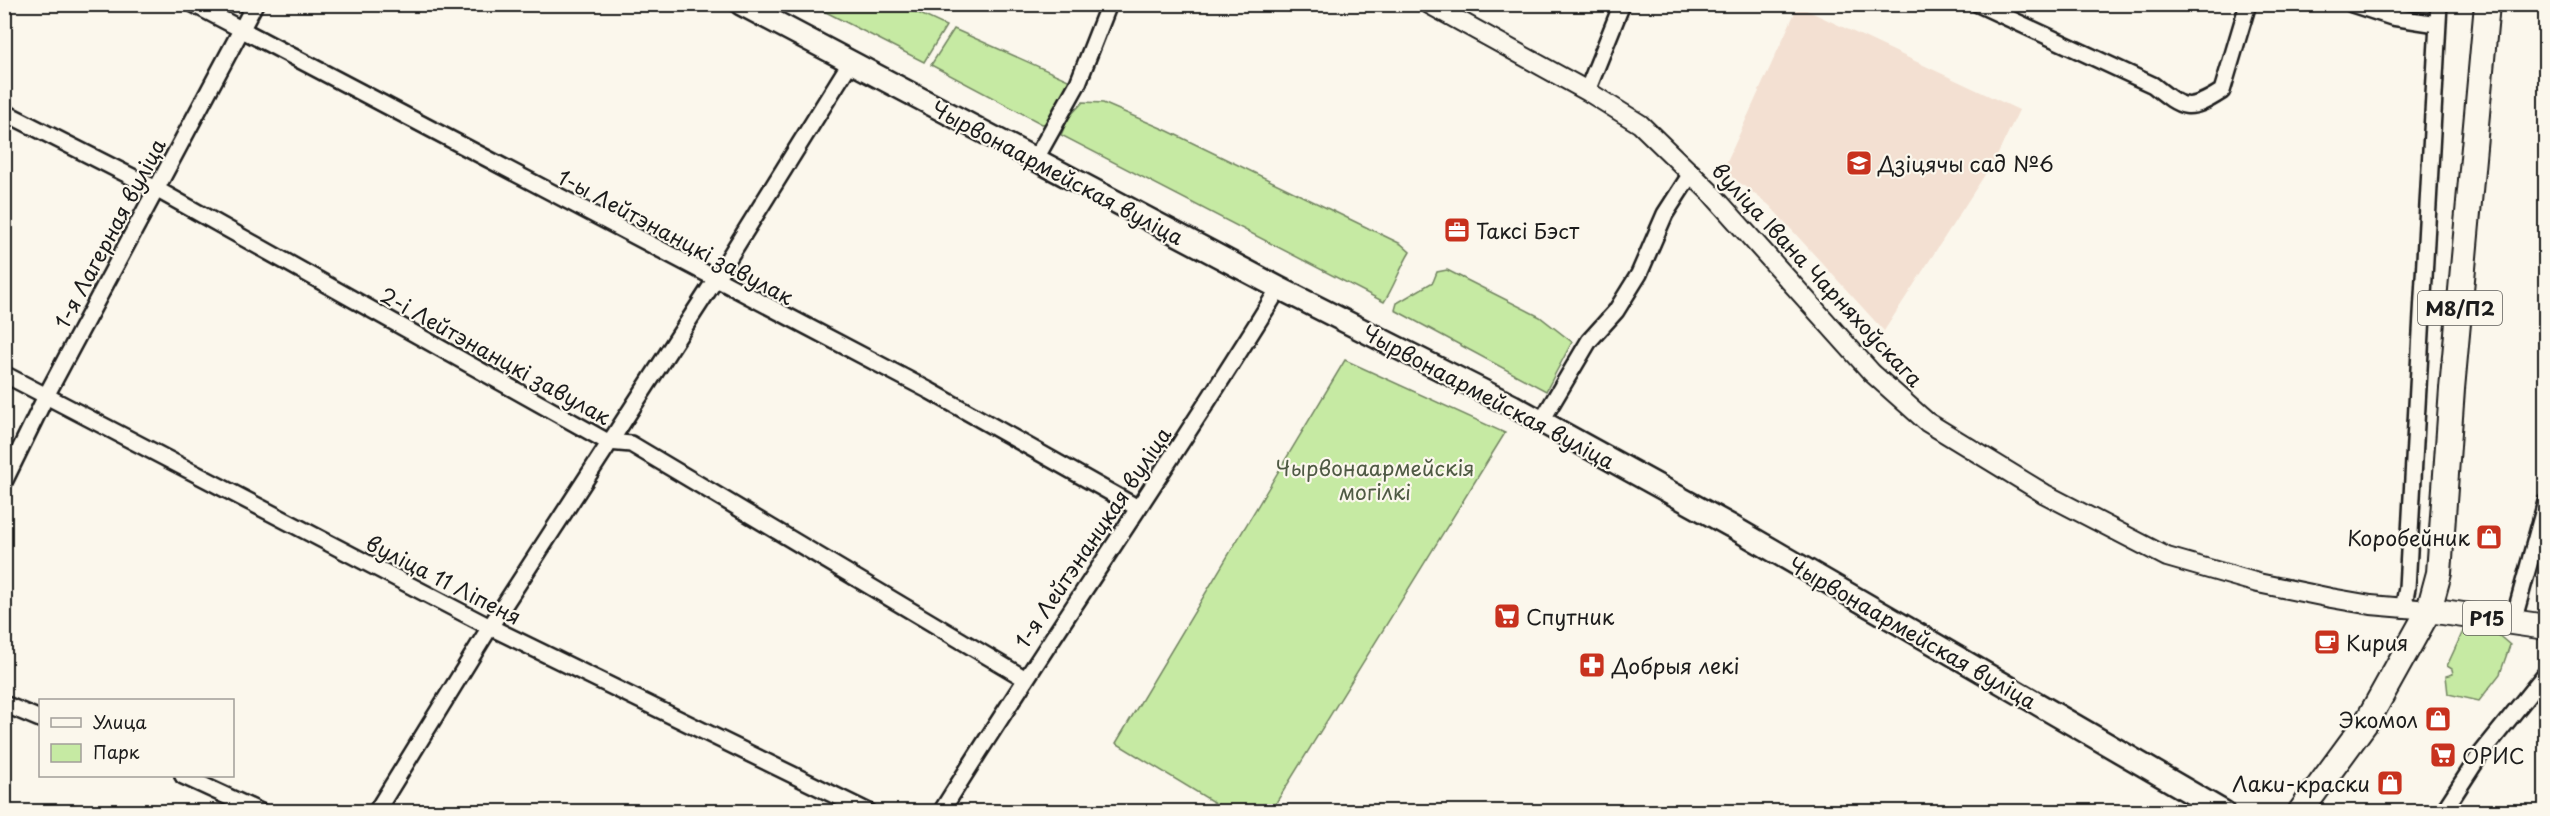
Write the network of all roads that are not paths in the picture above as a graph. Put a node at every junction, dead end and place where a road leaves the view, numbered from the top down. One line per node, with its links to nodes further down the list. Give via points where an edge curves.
1 (193, 4): 13 (street, 1-ы Лейтэнанцкі завулак)
2 (255, 4): 13 (street, 1-я Лагерная вуліца)
3 (741, 4): 14 (main road, Чырвонаармейская вуліца)
4 (1109, 4): 17 (street, via 1078,82)
5 (1429, 4): 15 (street, вуліца Івана Чарняхоўскага)
6 (1622, 4): 15 (street)
7 (1978, 4): 8 (street, via 2153,85 2178,105 2200,105 2222,91)
8 (2248, 4)
9 (2352, 4): 12 (street, via 2392,17)
10 (2439, 4): 12 (street)
11 (2487, 4): 30 (main road, М8/П2, via 2452,389 2444,533)
12 (2437, 24): 29 (street)
13 (241, 30): 19 (street, 1-я Лагерная вуліца); 20 (street, 1-ы Лейтэнанцкі завулак)
14 (850, 63): 17 (main road, Чырвонаармейская вуліца); 20 (street)
15 (1587, 91): 18 (street, вуліца Івана Чарняхоўскага, via 1640,124)
16 (4, 112): 19 (street, 2-і Лейтэнанцкі завулак)
17 (1035, 160): 21 (main road, Чырвонаармейская вуліца)
18 (1692, 172): 24 (street, via 1665,214 1639,274 1616,311 1589,341); 29 (street, вуліца Івана Чарняхоўскага, via 1872,373 1927,422 2045,494 2167,556 2258,583)
19 (156, 189): 23 (street, 1-я Лагерная вуліца); 25 (street, 2-і Лейтэнанцкі завулак)
20 (715, 280): 25 (street); 28 (street, 1-ы Лейтэнанцкі завулак, via 930,391)
21 (1279, 288): 24 (main road, Чырвонаармейская вуліца); 28 (street, 1-я Лейтэнанцкая вуліца)
22 (4, 374): 23 (street, вуліца 11 Ліпеня)
23 (47, 394): 26 (street, 1-я Лагерная вуліца); 32 (street, вуліца 11 Ліпеня)
24 (1541, 422): 43 (main road, Чырвонаармейская вуліца, via 1731,526)
25 (608, 442): 32 (street); 35 (street, 2-і Лейтэнанцкі завулак, via 631,444)
26 (4, 483)
27 (2546, 502): 31 (street)
28 (1138, 508): 35 (street, 1-я Лейтэнанцкая вуліца)
29 (2403, 609): 30 (street, вуліца Івана Чарняхоўскага)
30 (2429, 610): 31 (main road, Р15); 44 (main road, М8/П2, via 2370,718)
31 (2513, 622): 33 (main road, Р15)
32 (490, 627): 40 (street); 41 (street, вуліца 11 Ліпеня)
33 (2546, 627)
34 (2546, 673): 45 (street, via 2480,755)
35 (1024, 678): 42 (street, 1-я Лейтэнанцкая вуліца)
36 (4, 704): 37 (street)
37 (39, 718)
38 (185, 777): 39 (street)
39 (261, 812)
40 (376, 812)
41 (869, 812)
42 (941, 812)
43 (2224, 812)
44 (2300, 812)
45 (2443, 812)

